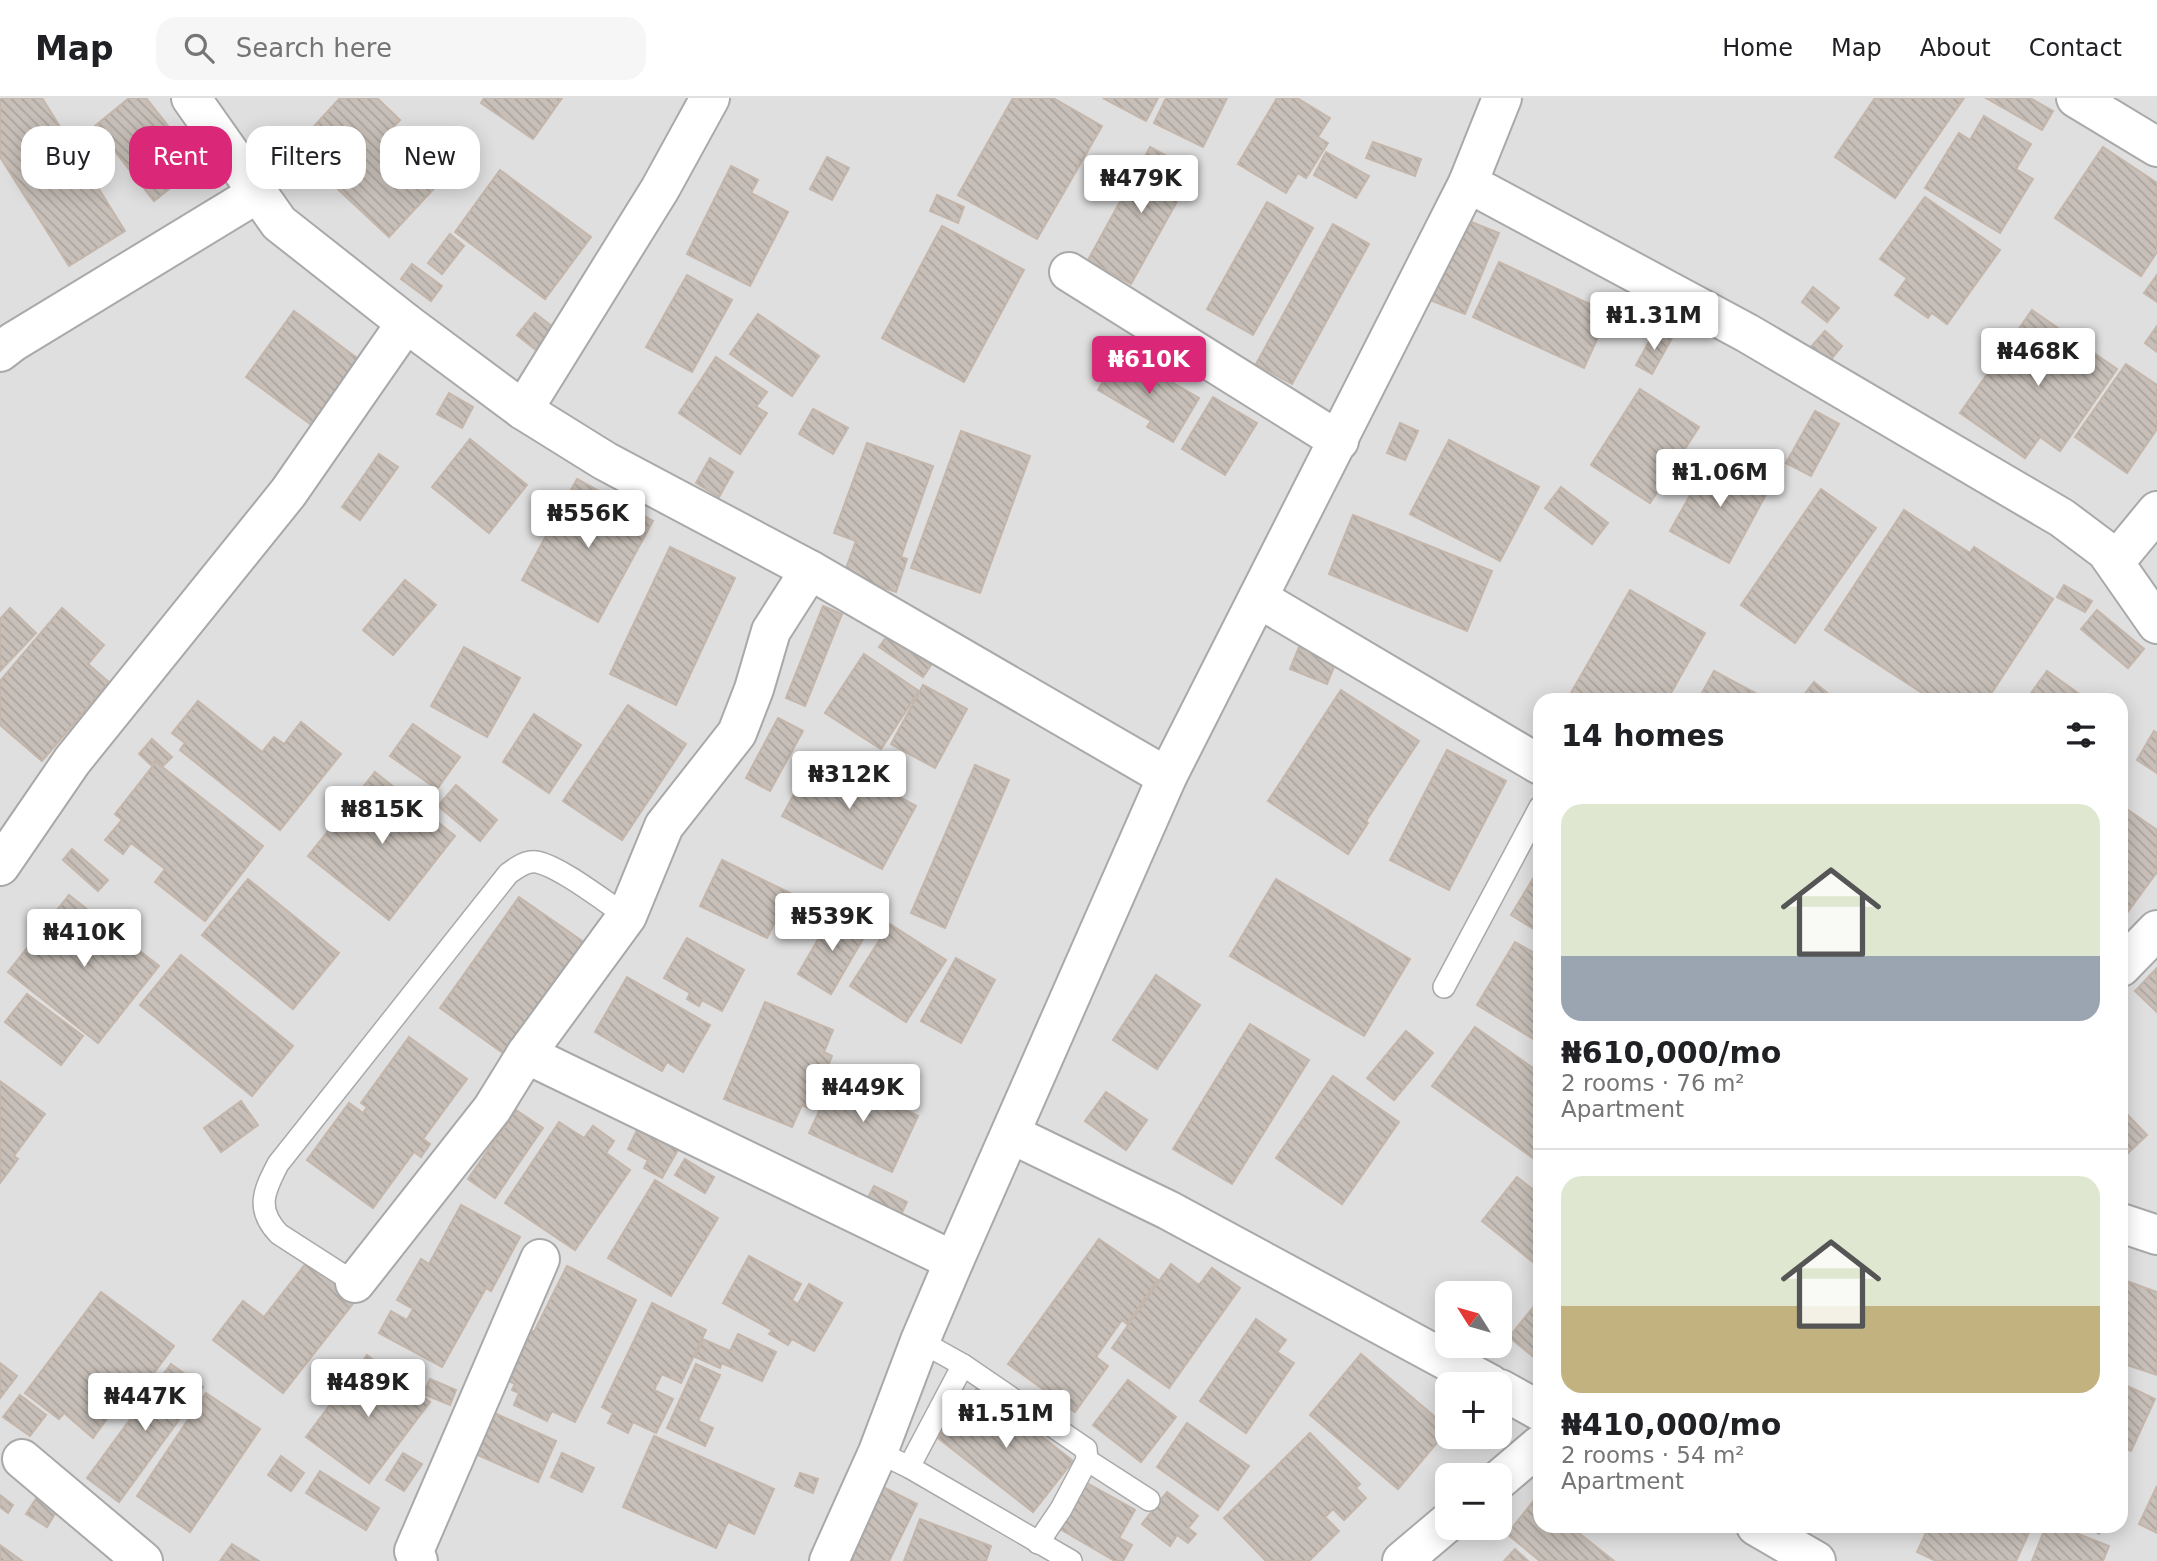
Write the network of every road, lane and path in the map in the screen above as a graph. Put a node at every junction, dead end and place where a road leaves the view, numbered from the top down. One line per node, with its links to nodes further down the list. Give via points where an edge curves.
1 (191, 98): 7 (street)
2 (710, 98): 11 (street, via 660,189)
3 (1502, 98): 6 (street)
4 (2076, 98): 5 (street)
5 (2157, 147)
6 (1468, 183): 12 (street); 14 (street, via 1747,332 2062,518)
7 (258, 193): 9 (street, via 279,223); 10 (street)
8 (1069, 272): 12 (street)
9 (406, 323): 11 (street); 21 (street, via 288,493 72,761)
10 (0, 352)
11 (523, 410): 15 (street, via 605,461)
12 (1339, 441): 16 (street)
13 (2157, 511): 14 (street)
14 (2115, 562): 17 (street)
15 (810, 570): 19 (street); 22 (street, via 771,631 737,733 664,826)
16 (1258, 598): 18 (street); 19 (street)
17 (2157, 624)
18 (1533, 761)
19 (1167, 777): 27 (street)
20 (1533, 820): 25 (lane)
21 (0, 866)
22 (627, 916): 26 (street); 32 (lane, via 556,870 536,861 522,864 508,874 278,1164 264,1201 271,1226)
23 (2157, 930): 24 (street)
24 (2128, 960)
25 (1444, 987)
26 (526, 1054): 31 (street); 32 (street, via 492,1108)
27 (1011, 1134): 31 (street); 35 (street, via 1168,1210)
28 (2128, 1225): 29 (street)
29 (2157, 1235)
30 (540, 1259): 48 (street, via 414,1551)
31 (954, 1261): 33 (street)
32 (355, 1283)
33 (920, 1341): 34 (lane); 40 (street)
34 (963, 1365): 40 (lane); 41 (lane, via 1086,1450)
35 (1468, 1372)
36 (1512, 1396): 37 (street)
37 (1533, 1407)
38 (1533, 1451): 42 (street)
39 (22, 1459): 47 (street)
40 (894, 1459): 46 (lane); 49 (street)
41 (1087, 1460): 43 (lane); 46 (lane)
42 (1512, 1469)
43 (1149, 1500)
44 (1435, 1533): 51 (street)
45 (1768, 1533): 52 (street)
46 (1038, 1543): 50 (lane)
47 (143, 1561)
48 (418, 1561)
49 (829, 1561)
50 (1071, 1561)
51 (1402, 1561)
52 (1816, 1561)

